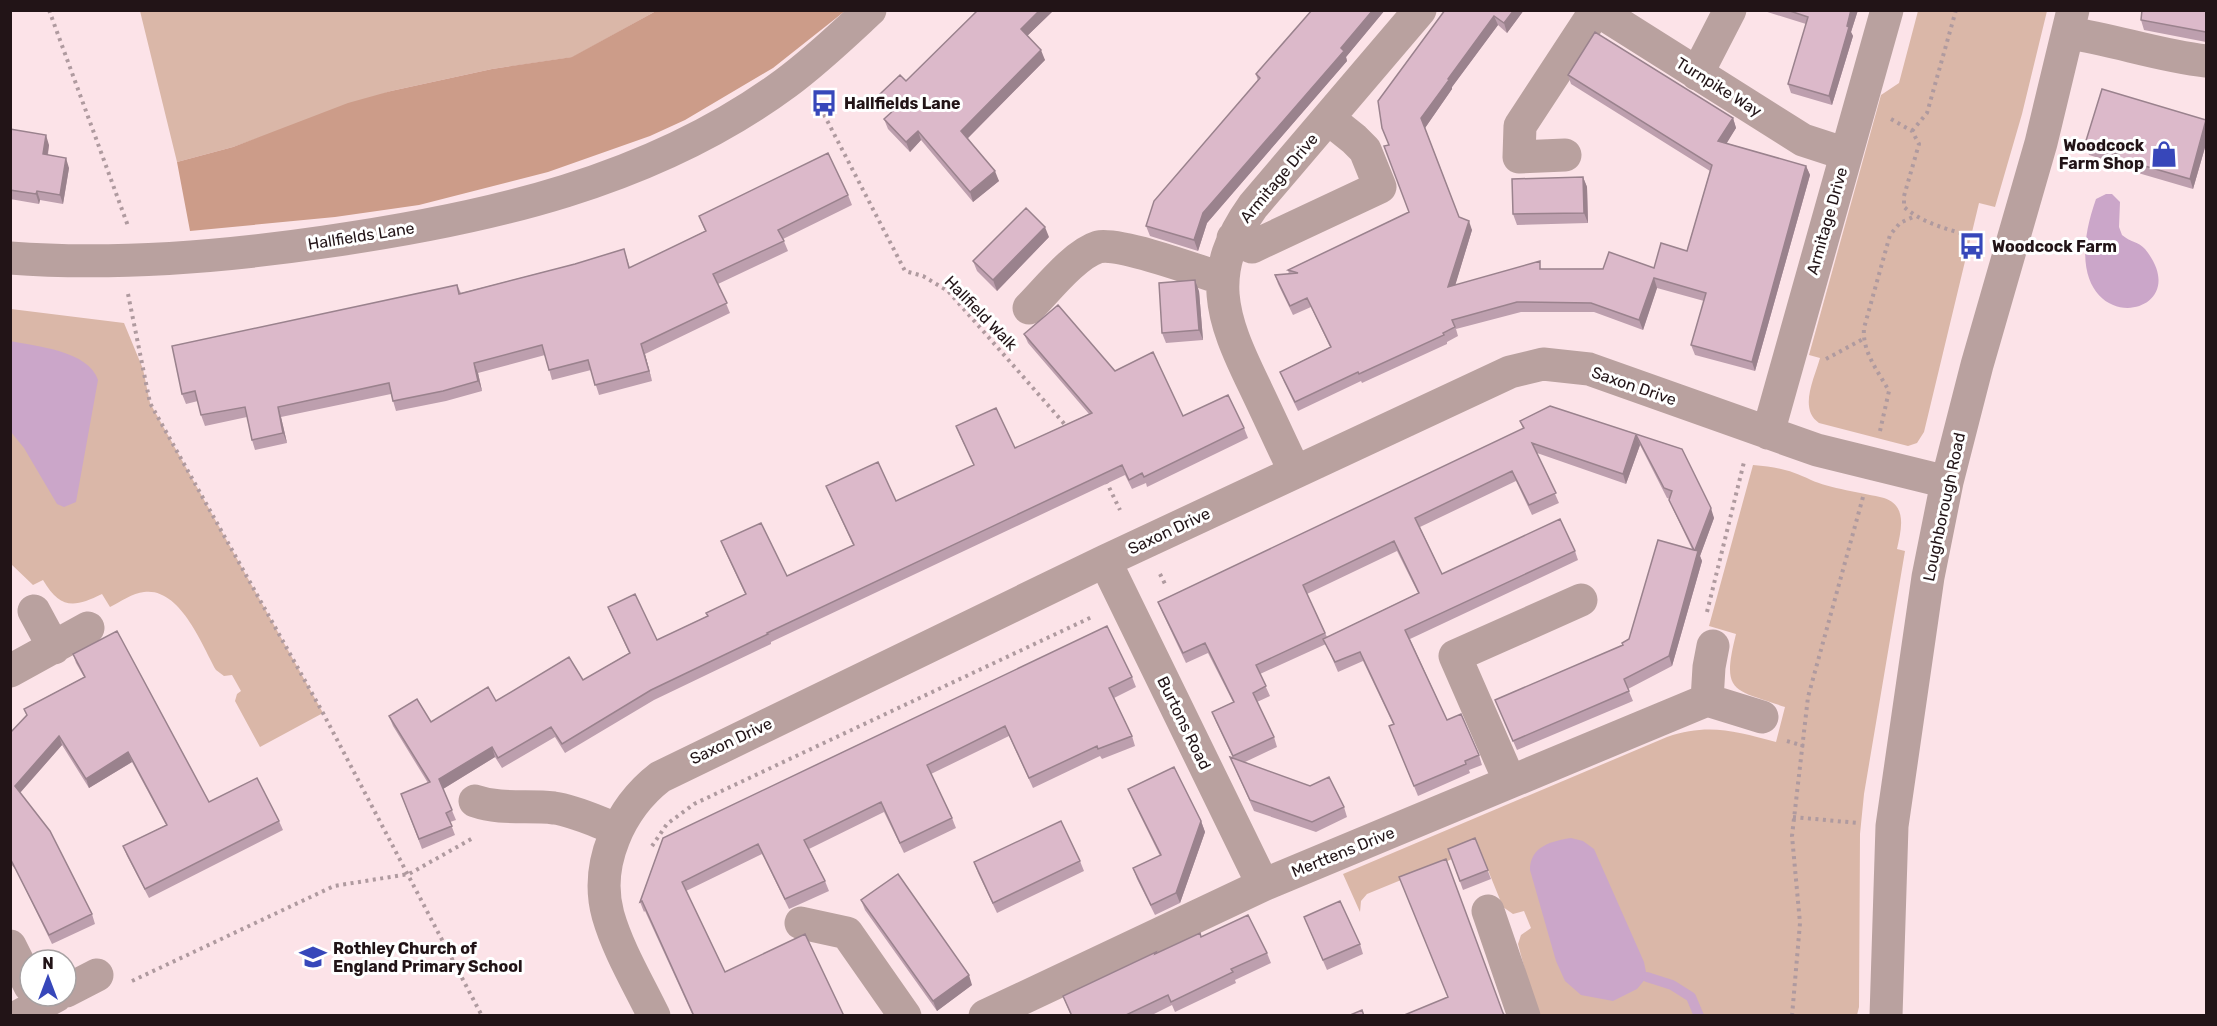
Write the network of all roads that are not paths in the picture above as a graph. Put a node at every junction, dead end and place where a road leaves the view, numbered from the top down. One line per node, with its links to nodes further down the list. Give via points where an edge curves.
1 (870, 10): 13 (street, Hallfields Lane, via 801,71 754,104 675,149 545,199 378,235 260,250 93,262)
2 (1420, 10): 9 (street, Armitage Drive)
3 (1730, 10): 8 (street)
4 (1887, 10): 10 (street, Armitage Drive)
5 (1604, 12): 8 (street, Turnpike Way); 11 (street, via 1520,126 1519,157)
6 (2071, 22): 7 (street, via 2098,38); 18 (street, Loughborough Road)
7 (2206, 61)
8 (1697, 74): 10 (street, Turnpike Way, via 1803,140)
9 (1329, 119): 12 (street, Armitage Drive, via 1253,206); 12 (street, via 1365,150 1380,187 1252,247)
10 (1846, 154): 16 (street, Armitage Drive)
11 (1565, 155)
12 (1233, 238): 14 (street, Armitage Drive)
13 (10, 258)
14 (1223, 279): 15 (street, via 1139,253 1097,247 1078,259); 17 (street, Armitage Drive, via 1223,306 1232,336)
15 (1029, 308)
16 (1768, 433): 17 (street, Saxon Drive, via 1588,369 1543,364 1510,372); 18 (street, Saxon Drive, via 1816,450)
17 (1295, 472): 19 (street, Saxon Drive)
18 (1947, 482): 42 (street, Loughborough Road, via 1927,588 1892,826)
19 (1105, 561): 30 (street, Saxon Drive, via 674,768 638,797); 31 (street, Burtons Road)
20 (1581, 600): 28 (street, via 1455,656)
21 (34, 611): 24 (street)
22 (88, 628): 24 (street)
23 (1713, 646): 26 (street)
24 (54, 648): 25 (street)
25 (10, 671)
26 (1707, 700): 27 (street); 28 (street, Merttens Drive)
27 (1762, 717)
28 (1510, 782): 31 (street, Merttens Drive)
29 (475, 801): 30 (street, via 500,808 568,811)
30 (617, 829): 38 (street, Saxon Drive, via 607,868 608,915)
31 (1263, 885): 40 (street, Merttens Drive)
32 (1488, 911): 41 (street)
33 (801, 923): 39 (street, via 847,933)
34 (10, 946): 35 (street)
35 (18, 959)
36 (97, 975): 37 (street)
37 (78, 983)
38 (654, 1016)
39 (904, 1016)
40 (985, 1016)
41 (1524, 1016)
42 (1886, 1016)

